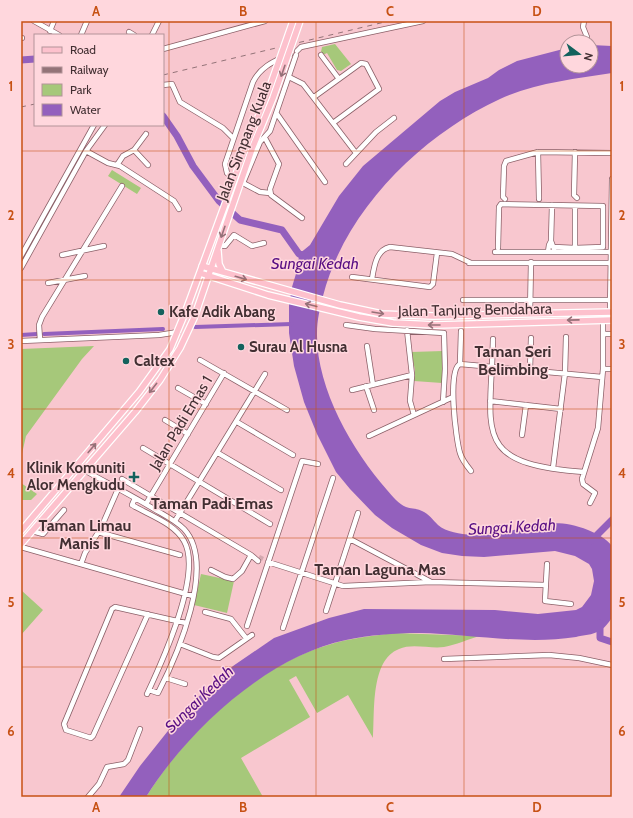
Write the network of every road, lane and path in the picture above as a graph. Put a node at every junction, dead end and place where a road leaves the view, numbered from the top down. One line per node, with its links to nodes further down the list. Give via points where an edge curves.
1 (34, 21): 11 (street)
2 (54, 21): 11 (street)
3 (87, 21): 14 (street)
4 (265, 21): 10 (street)
5 (293, 21): 33 (main road, Jalan Simpang Kuala, bridge)
6 (300, 21): 33 (main road, Jalan Simpang Kuala, one-way to 33, bridge, via 273,98)
7 (423, 21): 19 (street, via 301,47)
8 (584, 21): 17 (street)
9 (158, 22): 16 (street)
10 (256, 22): 18 (street)
11 (50, 30): 13 (street)
12 (129, 32): 15 (street)
13 (57, 34)
14 (81, 34)
15 (132, 34)
16 (152, 34)
17 (586, 34)
18 (164, 49)
19 (296, 53): 21 (street); 31 (street, via 292,50 291,53 268,64 257,75)
20 (321, 55): 22 (street)
21 (289, 77): 24 (street, via 303,84); 25 (street)
22 (339, 79): 24 (street); 27 (street, via 365,62 379,89)
23 (164, 85): 31 (street, via 172,84 179,101 223,128)
24 (314, 97): 27 (street)
25 (277, 114): 32 (street); 45 (street)
26 (394, 118): 38 (street)
27 (334, 123): 38 (street)
28 (93, 126): 67 (street)
29 (103, 126): 35 (street)
30 (146, 134): 34 (street)
31 (233, 138): 43 (street, via 225,164 227,173)
32 (265, 138): 46 (street); 48 (street, via 279,164)
33 (249, 148): 43 (main road, Jalan Simpang Kuala); 46 (main road, Jalan Simpang Kuala)
34 (134, 150): 41 (street, via 125,154); 42 (street)
35 (86, 151): 41 (street); 71 (street)
36 (538, 152): 37 (street); 50 (street, via 505,162); 51 (street)
37 (575, 152): 39 (street); 49 (street, via 574,195)
38 (356, 153): 40 (street)
39 (612, 153)
40 (346, 164)
41 (117, 165): 54 (street, via 174,202)
42 (148, 165)
43 (234, 179): 70 (main road, Jalan Simpang Kuala)
44 (612, 179): 64 (street)
45 (325, 182)
46 (241, 183): 48 (street, via 260,192); 59 (main road, Jalan Simpang Kuala, one-way to 59)
47 (122, 186): 61 (street, via 89,237)
48 (270, 193): 55 (street)
49 (577, 198)
50 (505, 199)
51 (539, 199)
52 (552, 205): 53 (street); 56 (street); 63 (street, via 500,205 497,250)
53 (575, 206): 60 (street); 60 (street, via 603,206 603,247)
54 (179, 209)
55 (302, 218)
56 (552, 241): 62 (street); 63 (street)
57 (264, 243): 59 (street, via 252,246 234,235 225,246)
58 (104, 246): 61 (street)
59 (218, 246): 72 (main road, Jalan Simpang Kuala); 73 (main road, via 219,264)
60 (575, 248): 62 (street)
61 (84, 250): 66 (street); 80 (street)
62 (554, 250): 63 (street); 64 (street)
63 (548, 252)
64 (611, 252): 69 (street)
65 (437, 253): 68 (street, via 452,254 470,263); 79 (street, via 386,248 376,260); 79 (street, via 432,286)
66 (62, 255)
67 (21, 256)
68 (531, 262): 69 (street); 84 (street)
69 (611, 263): 85 (street)
70 (202, 266): 72 (main road, Jalan Tanjung Bendahara); 74 (main road, Jalan Simpang Kuala)
71 (21, 268)
72 (211, 269): 73 (main road, Jalan Tanjung Bendahara); 75 (main road, Jalan Simpang Kuala)
73 (223, 272): 88 (main road, Jalan Tanjung Bendahara, one-way to 88, via 340,305 382,314)
74 (200, 273): 75 (main road, Jalan Tanjung Bendahara); 96 (main road, Jalan Simpang Kuala)
75 (208, 275): 78 (main road, Jalan Tanjung Bendahara); 82 (main road, Jalan Simpang Kuala)
76 (85, 276): 80 (street)
77 (352, 277): 79 (street)
78 (221, 279): 82 (main road); 91 (main road, Jalan Tanjung Bendahara, one-way to 78, via 348,314)
79 (372, 279)
80 (65, 280): 81 (street); 102 (street, via 40,321)
81 (48, 283)
82 (205, 285): 141 (main road, Jalan Simpang Kuala, one-way to 141, via 185,339 160,380)
83 (463, 300): 84 (street)
84 (530, 300): 85 (street); 87 (street)
85 (611, 300): 86 (street)
86 (611, 312): 87 (main road, Jalan Tanjung Bendahara)
87 (530, 314): 88 (main road, Jalan Tanjung Bendahara)
88 (460, 316): 92 (main road)
89 (603, 320): 90 (main road, Jalan Tanjung Bendahara); 92 (main road, Jalan Tanjung Bendahara, one-way to 92); 97 (street)
90 (612, 320)
91 (408, 324): 92 (main road, Jalan Tanjung Bendahara, one-way to 91); 94 (street)
92 (460, 324)
93 (346, 325): 94 (street)
94 (407, 331): 114 (street); 123 (street, via 444,333)
95 (460, 331): 106 (street)
96 (178, 332): 102 (street); 144 (main road, Jalan Simpang Kuala, one-way to 96, via 159,367)
97 (602, 334): 98 (street); 108 (street)
98 (612, 334)
99 (566, 337): 113 (street)
100 (530, 338): 110 (street)
101 (493, 339): 107 (street)
102 (40, 340): 103 (street)
103 (21, 341)
104 (366, 346): 116 (street)
105 (200, 360): 111 (street)
106 (460, 364): 107 (street); 121 (street, via 455,369)
107 (493, 367): 110 (street); 122 (street)
108 (602, 369): 109 (street); 115 (street)
109 (612, 369)
110 (530, 370): 113 (street)
111 (224, 374): 120 (street); 124 (street, Jalan Padi Emas 1)
112 (265, 374): 120 (street)
113 (565, 374): 115 (street); 126 (street)
114 (412, 375): 116 (street); 129 (street, via 410,401)
115 (602, 377): 143 (street, via 598,434)
116 (373, 385): 117 (street)
117 (366, 386): 119 (street); 128 (street)
118 (178, 388): 124 (street)
119 (352, 390)
120 (256, 391): 127 (street); 131 (street)
121 (453, 397): 123 (street); 142 (street, via 458,444 462,460)
122 (490, 400): 125 (street); 140 (street, via 493,436 503,451 524,463)
123 (443, 402): 129 (street)
124 (206, 404): 132 (street, Jalan Padi Emas 1)
125 (526, 405): 126 (street); 133 (street)
126 (561, 409): 140 (street)
127 (287, 410)
128 (374, 410)
129 (414, 415): 134 (street)
130 (165, 420): 132 (street)
131 (237, 422): 136 (street); 137 (street)
132 (188, 434): 139 (street, Jalan Padi Emas 1)
133 (522, 435)
134 (369, 436)
135 (142, 448): 139 (street)
136 (218, 453): 148 (street); 150 (street)
137 (293, 455)
138 (318, 464): 168 (street, via 302,461)
139 (170, 465): 148 (street); 151 (street, Jalan Padi Emas 1)
140 (553, 468): 143 (street)
141 (84, 470): 145 (main road, Jalan Simpang Kuala); 149 (street)
142 (471, 471)
143 (584, 472): 153 (street, via 584,484 595,493)
144 (69, 474): 145 (main road, via 76,473); 160 (main road, Jalan Simpang Kuala)
145 (77, 478): 155 (main road, Jalan Simpang Kuala)
146 (333, 478): 172 (street)
147 (122, 479): 151 (street)
148 (200, 483): 156 (street); 159 (street)
149 (118, 489): 152 (street); 162 (street)
150 (281, 490)
151 (152, 495): 154 (street, Jalan Padi Emas 1); 156 (street)
152 (135, 498): 154 (street); 176 (street, via 132,505 175,529 184,540 190,565)
153 (590, 503)
154 (146, 504): 158 (street)
155 (53, 506): 161 (main road, Jalan Simpang Kuala); 161 (street, via 62,511 43,534)
156 (181, 513): 158 (street); 167 (street)
157 (358, 513): 163 (street)
158 (175, 521): 177 (street, via 190,536 196,550 197,569)
159 (270, 524)
160 (21, 531)
161 (32, 531): 164 (main road, Jalan Simpang Kuala)
162 (98, 532): 166 (street); 169 (street)
163 (350, 539): 173 (street); 174 (street)
164 (21, 544)
165 (21, 547): 169 (street)
166 (180, 555)
167 (251, 555): 168 (street); 171 (street, via 242,571 233,578)
168 (264, 561): 172 (street); 184 (street)
169 (81, 564): 176 (street)
170 (547, 564): 175 (street)
171 (212, 570)
172 (301, 573): 174 (street); 185 (street)
173 (431, 582): 174 (street, via 343,586); 175 (street)
174 (335, 584): 179 (street)
175 (546, 585): 178 (street, via 546,602)
176 (184, 593): 177 (street); 182 (street)
177 (193, 596): 183 (street)
178 (571, 604)
179 (326, 611)
180 (205, 612): 187 (street, via 232,619)
181 (148, 614): 181 (street, via 91,738 66,730 64,724 112,609 116,607); 182 (street)
182 (177, 621): 183 (street); 191 (street, via 170,645 148,692 158,693)
183 (186, 623): 188 (street)
184 (247, 626)
185 (283, 628)
186 (252, 635): 187 (street)
187 (246, 638): 188 (street, via 219,658)
188 (180, 644): 191 (street)
189 (444, 658): 190 (street, via 549,655)
190 (612, 665)
191 (166, 678): 192 (street)
192 (185, 684)
193 (140, 729): 194 (street, via 128,760 124,764 107,767 99,784)
194 (88, 797)

